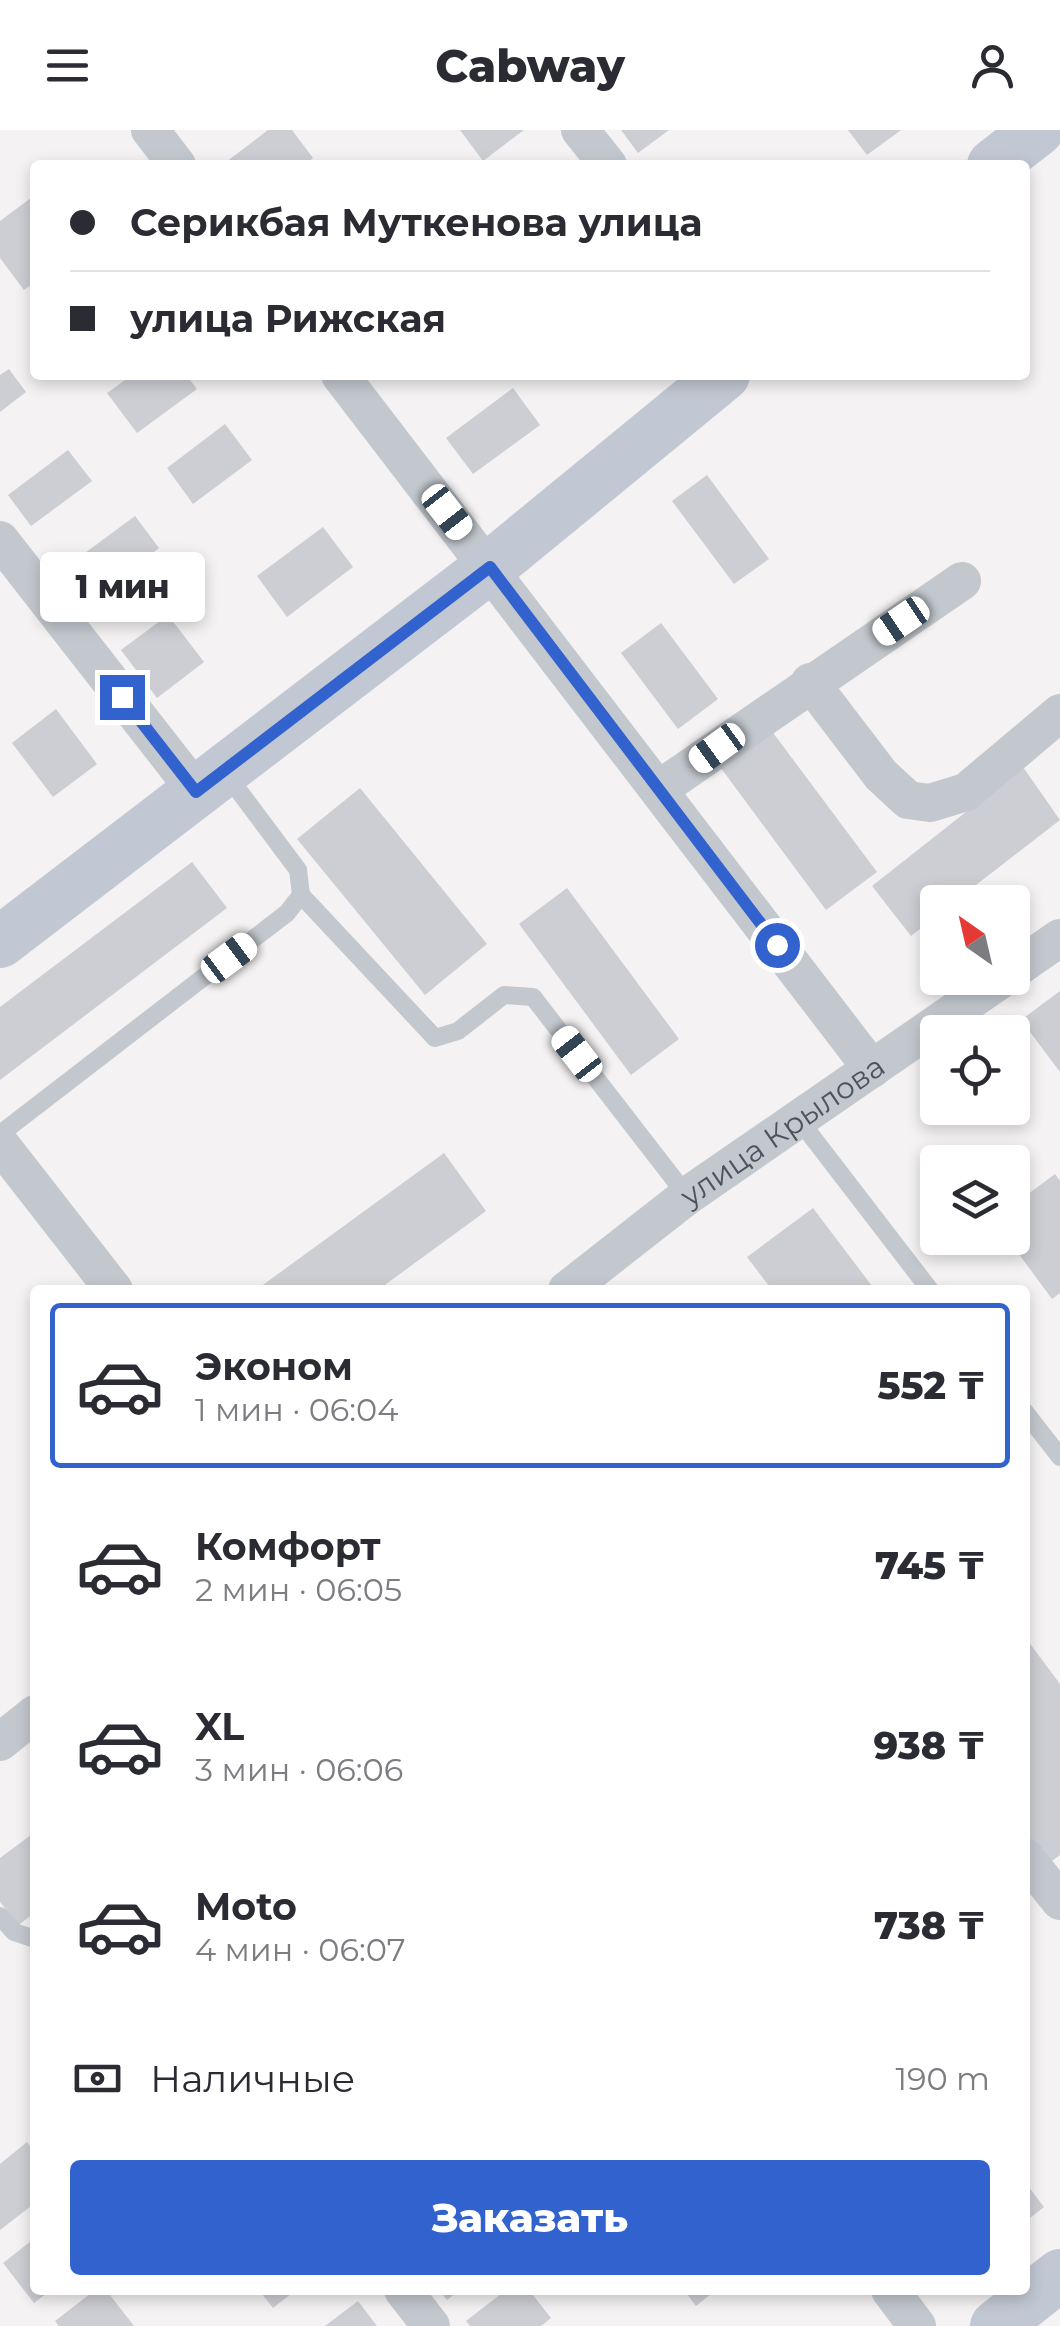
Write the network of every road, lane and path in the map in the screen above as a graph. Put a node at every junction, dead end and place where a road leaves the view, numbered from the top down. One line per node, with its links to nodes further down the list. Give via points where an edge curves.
1 (150, 130): 3 (street)
2 (580, 130): 4 (street)
3 (174, 160)
4 (604, 160)
5 (344, 380): 8 (street)
6 (718, 380): 8 (street)
7 (0, 540): 12 (street)
8 (490, 567): 12 (street); 13 (street)
9 (962, 581): 10 (street)
10 (810, 682): 11 (street, via 908,800 966,792); 13 (street)
11 (1058, 720)
12 (210, 781): 14 (lane, via 298,870); 16 (street)
13 (659, 789): 19 (street)
14 (302, 895): 21 (lane, via 287,914); 23 (lane, via 434,1038 458,1031 504,994 532,998)
15 (1060, 938): 17 (street)
16 (0, 942)
17 (1030, 959)
18 (979, 995): 19 (street, улица Крылова)
19 (872, 1069): 20 (street, улица Крылова)
20 (800, 1121): 23 (street, улица Крылова); 26 (lane)
21 (0, 1134)
22 (0, 1144): 24 (street)
23 (687, 1196): 25 (street, улица Крылова)
24 (110, 1285)
25 (576, 1285)
26 (926, 1285)
27 (1030, 1419): 28 (lane)
28 (1060, 1458)
29 (30, 1718): 30 (street)
30 (0, 1742)
31 (1030, 1863): 32 (street)
32 (1060, 1901)
33 (0, 1916): 34 (lane)
34 (30, 1937)
35 (1060, 2276): 40 (street)
36 (406, 2295): 38 (street)
37 (894, 2295): 39 (street)
38 (430, 2326)
39 (917, 2326)
40 (996, 2326)

